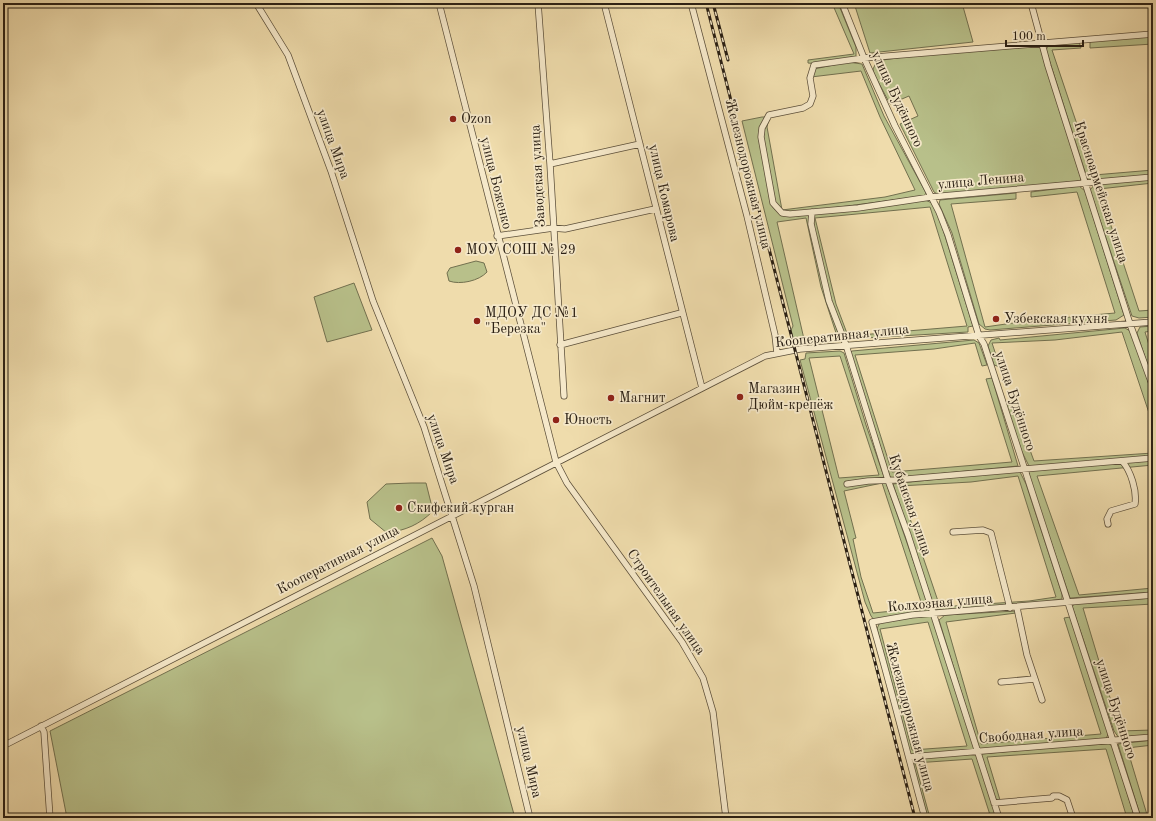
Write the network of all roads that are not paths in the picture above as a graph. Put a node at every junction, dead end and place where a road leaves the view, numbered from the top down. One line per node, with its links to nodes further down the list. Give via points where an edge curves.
1 (256, 3): 36 (street, улица Мира, via 288,55 331,171 373,300 424,427)
2 (439, 3): 19 (street, улица Боженко)
3 (538, 3): 12 (street, Заводская улица)
4 (604, 3): 11 (street, улица Комарова)
5 (691, 3): 26 (street, Железнодорожная улица, via 747,216 776,335)
6 (842, 3): 10 (street, улица Будённого)
7 (1031, 3): 9 (street, Красноармейская улица)
8 (1153, 34): 9 (street)
9 (1042, 42): 10 (street); 14 (street, Красноармейская улица)
10 (864, 58): 15 (street, улица Будённого); 17 (street, Железнодорожная улица, via 814,66 810,78 813,96 810,104 769,116 764,122 761,137 773,203 782,213)
11 (640, 144): 12 (street); 16 (street, улица Комарова)
12 (550, 164): 18 (street, Заводская улица)
13 (1153, 177): 14 (street, улица Ленина)
14 (1086, 184): 15 (street, улица Ленина); 22 (street, Красноармейская улица)
15 (931, 197): 17 (street, улица Ленина); 23 (street, улица Будённого, via 948,235)
16 (656, 209): 18 (street, via 565,229); 20 (street, улица Комарова)
17 (812, 212): 25 (street, Кубанская улица, via 811,224 829,301)
18 (553, 228): 19 (street); 24 (street, Заводская улица)
19 (497, 236): 32 (street, улица Боженко)
20 (681, 313): 24 (street); 28 (street, улица Комарова)
21 (1153, 322): 22 (street, Кооперативная улица)
22 (1130, 324): 23 (street, Кооперативная улица); 27 (street, Красноармейская улица)
23 (979, 336): 25 (street, Кооперативная улица); 33 (street, улица Будённого, via 984,344)
24 (560, 345): 29 (street, Заводская улица)
25 (846, 345): 26 (street, Кооперативная улица); 34 (street, Кубанская улица)
26 (777, 352): 28 (street, Кооперативная улица)
27 (1153, 387)
28 (702, 388): 32 (street, Кооперативная улица)
29 (564, 396)
30 (1153, 458): 31 (street)
31 (1122, 461): 33 (street); 37 (street, via 1129,471 1135,504 1111,511 1107,519)
32 (556, 462): 36 (street, Кооперативная улица); 57 (street, Строительная улица, via 567,484 682,642 702,678 713,712)
33 (1024, 468): 34 (street); 40 (street, улица Будённого)
34 (888, 480): 35 (street); 43 (street, Кубанская улица)
35 (847, 484)
36 (453, 515): 48 (street, Кооперативная улица); 56 (street, улица Мира, via 474,586)
37 (1108, 524)
38 (953, 532): 41 (street, Колхозная улица, via 983,530 991,534)
39 (1153, 595): 40 (street, Колхозная улица)
40 (1069, 602): 42 (street, Колхозная улица); 50 (street, улица Будённого)
41 (1010, 608): 42 (street, Колхозная улица); 43 (street, Колхозная улица)
42 (1017, 608): 45 (street, via 1026,655)
43 (933, 614): 44 (street, Колхозная улица); 52 (street, Кубанская улица)
44 (872, 622): 53 (street, Железнодорожная улица, via 899,726)
45 (1034, 679): 46 (street); 47 (street)
46 (1001, 682)
47 (1042, 700)
48 (41, 726): 51 (street, Кооперативная улица); 55 (street, via 44,732)
49 (1153, 737): 50 (street, Свободная улица)
50 (1114, 741): 52 (street, Свободная улица); 61 (street, улица Будённого)
51 (3, 746)
52 (977, 751): 53 (street, Свободная улица); 54 (street, Кубанская улица)
53 (910, 757): 58 (street, Железнодорожная улица)
54 (994, 803): 59 (street, Кубанская улица); 60 (street, via 1060,796 1067,800)
55 (50, 818)
56 (530, 818)
57 (726, 818)
58 (925, 818)
59 (999, 818)
60 (1073, 818)
61 (1138, 818)

